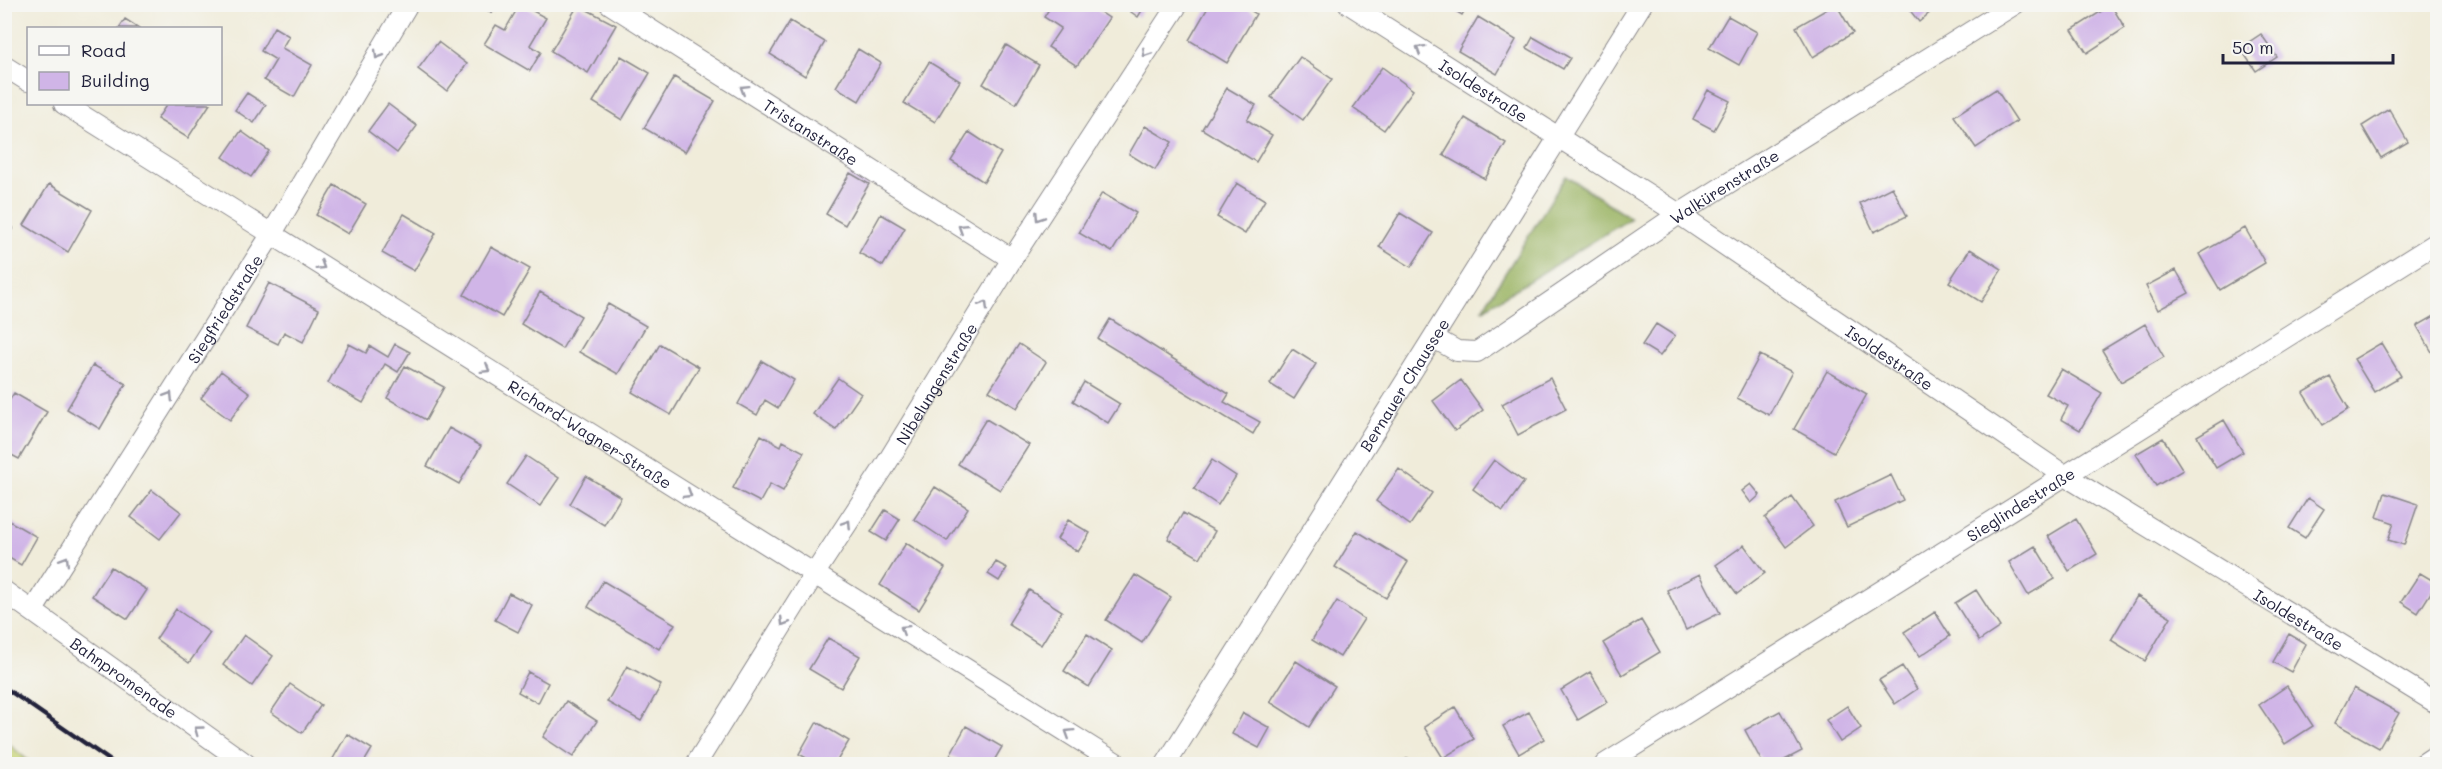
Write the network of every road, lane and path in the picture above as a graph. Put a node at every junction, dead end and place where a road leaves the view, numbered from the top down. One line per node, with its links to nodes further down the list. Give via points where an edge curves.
1 (408, 4): 12 (street, Siegfriedstraße, one-way to 12)
2 (610, 4): 14 (street, Tristanstraße, one-way to 2)
3 (1178, 4): 14 (street, Nibelungenstraße, one-way to 14)
4 (1349, 4): 10 (street, Isoldestraße, one-way to 4)
5 (1642, 4): 10 (street, Bernauer Chaussee)
6 (2015, 4): 11 (street, Walkürenstraße)
7 (4, 66): 8 (street)
8 (27, 80)
9 (66, 105): 12 (street, Richard-Wagner-Straße)
10 (1558, 135): 11 (street, Isoldestraße); 15 (street, Bernauer Chaussee)
11 (1679, 214): 15 (street, Walkürenstraße, via 1477,351 1457,351); 16 (street, Isoldestraße)
12 (271, 235): 17 (street, Richard-Wagner-Straße, one-way to 17); 19 (street, Siegfriedstraße, one-way to 12)
13 (2438, 242): 16 (street, Sieglindestraße)
14 (1012, 259): 17 (street, Nibelungenstraße, one-way to 14)
15 (1434, 338): 25 (street, Bernauer Chaussee)
16 (2064, 475): 20 (street, Isoldestraße); 26 (street, Sieglindestraße)
17 (815, 573): 23 (street, Nibelungenstraße, one-way to 23); 24 (street, Richard-Wagner-Straße, one-way to 17)
18 (4, 591): 19 (street, Bahnpromenade)
19 (33, 610): 22 (street, Bahnpromenade, one-way to 19)
20 (2438, 704)
21 (2438, 754): 27 (street)
22 (246, 765)
23 (696, 765)
24 (1118, 765)
25 (1166, 765)
26 (1605, 765)
27 (2423, 765)

